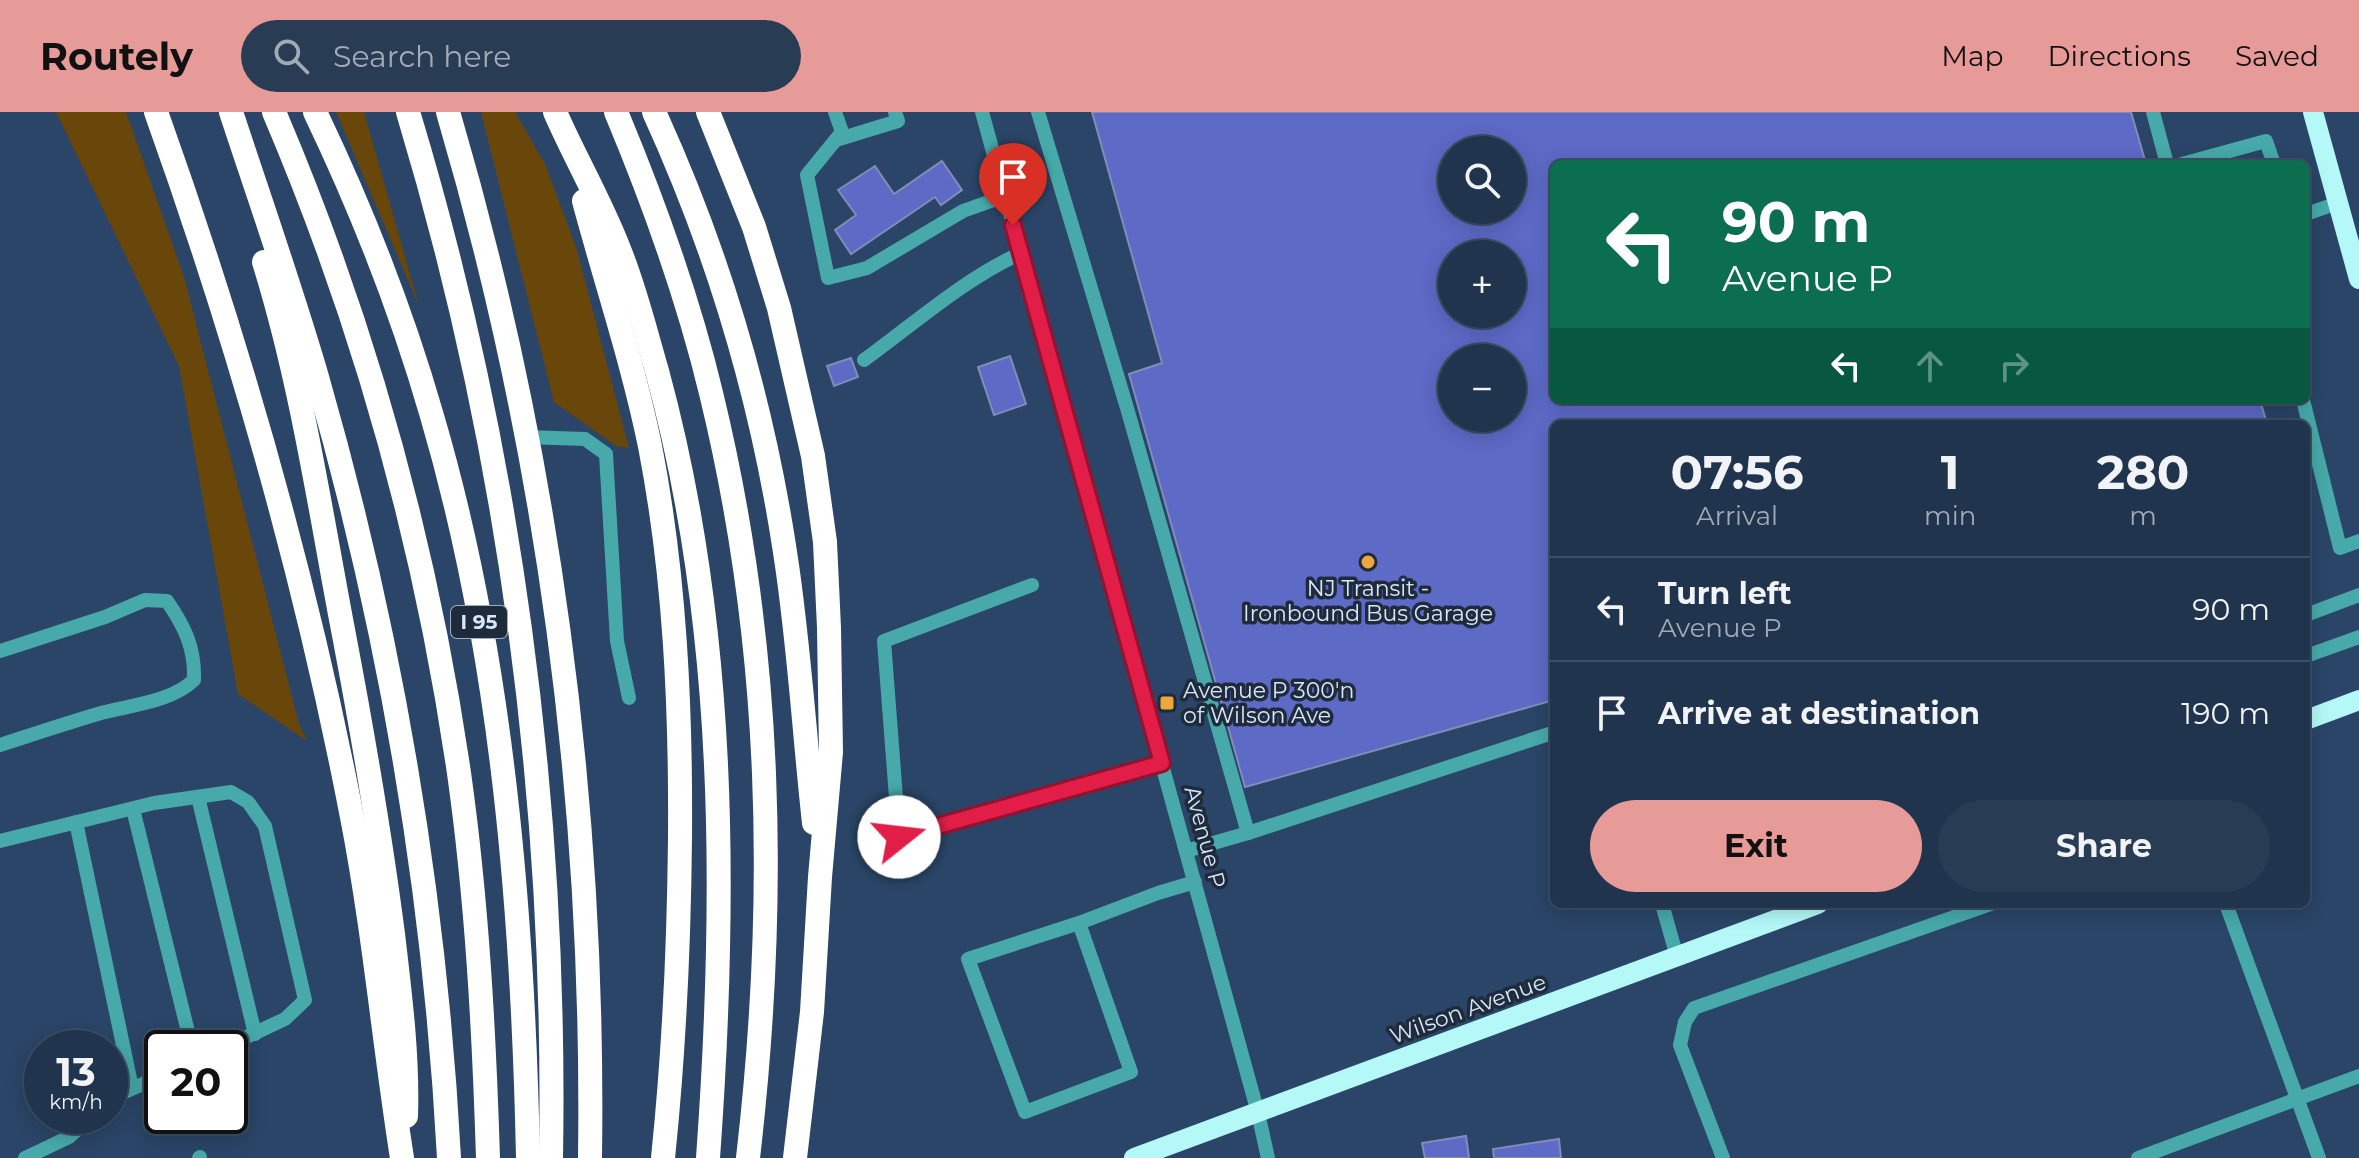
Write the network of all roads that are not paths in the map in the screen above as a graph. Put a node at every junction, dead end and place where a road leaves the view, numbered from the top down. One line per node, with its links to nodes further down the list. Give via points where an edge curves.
1 (156, 112): 70 (highway, via 241,371 316,648 360,859)
2 (222, 112): 23 (highway, via 232,163)
3 (231, 112): 23 (highway)
4 (274, 112): 72 (highway, I 95, via 337,273 372,383 432,621 472,876)
5 (315, 112): 73 (highway, I 95, via 361,213 406,334 467,558 494,708 513,870)
6 (408, 112): 74 (highway, I 95, via 474,371 519,626 545,883)
7 (448, 112): 31 (highway, via 498,301)
8 (555, 112): 19 (highway)
9 (616, 112): 78 (highway, via 699,349 724,448 750,605 765,775 767,878 764,993)
10 (654, 112): 51 (highway, via 712,258 760,419 791,593)
11 (708, 112): 51 (highway, via 768,268 813,456 825,542 830,674 831,752)
12 (835, 112): 18 (street, via 842,132)
13 (895, 112): 18 (street, via 898,121)
14 (982, 112): 24 (street, Avenue P)
15 (1038, 112): 48 (street)
16 (2153, 112): 20 (street)
17 (2313, 112): 25 (main road)
18 (836, 140): 24 (street, via 807,175 828,278 867,268 963,211)
19 (571, 148): 76 (highway, via 642,407 673,616 679,872); 77 (highway, via 619,249 642,319 675,441 700,583 714,720 718,861)
20 (2166, 160)
21 (2197, 160): 22 (street, via 2266,141)
22 (2273, 160)
23 (246, 183): 70 (highway, via 302,409 373,797 403,1029); 71 (highway, via 300,323 332,433 388,673 429,929)
24 (1005, 196): 27 (street, Avenue P)
25 (2338, 203): 26 (street); 28 (main road)
26 (2310, 213)
27 (1021, 253): 29 (street, via 980,275); 44 (street, Avenue P)
28 (2359, 279)
29 (864, 360)
30 (2310, 428): 32 (street, via 2340,548)
31 (526, 437): 39 (street, via 585,439 606,454 617,641); 75 (highway, via 555,603 576,775 589,992)
32 (2359, 541)
33 (1032, 585): 44 (street, via 884,641 899,837)
34 (2359, 595): 35 (street)
35 (2310, 613)
36 (2359, 637): 38 (street)
37 (0, 651): 43 (street, via 156,600 167,601 182,622 195,660 194,680 167,696)
38 (2310, 655)
39 (629, 698)
40 (2359, 700): 41 (main road)
41 (2310, 718)
42 (1549, 734): 48 (street)
43 (0, 745)
44 (1162, 763): 50 (street, Avenue P)
45 (198, 797): 46 (street); 60 (street); 60 (street, via 231,792 248,802 265,826 305,1000 285,1019)
46 (133, 809): 47 (street); 59 (street)
47 (76, 822): 49 (street); 64 (street)
48 (1248, 833): 50 (street)
49 (0, 841)
50 (1186, 851): 52 (street, Avenue P)
51 (820, 877): 79 (highway)
52 (1195, 882): 57 (street); 67 (street, Avenue P)
53 (1663, 908): 58 (street)
54 (1980, 908): 82 (street, via 1694,1008 1680,1045)
55 (2227, 908): 66 (street)
56 (1776, 911): 58 (main road, Wilson Avenue)
57 (1079, 923): 57 (street, via 968,959 1025,1112 1131,1072)
58 (1677, 957): 67 (main road, Wilson Avenue)
59 (188, 1030)
60 (255, 1034): 61 (street)
61 (248, 1037)
62 (2359, 1076): 66 (street)
63 (144, 1083): 64 (street)
64 (132, 1088): 65 (street)
65 (128, 1090)
66 (2298, 1099): 83 (street); 84 (street)
67 (1258, 1113): 80 (main road, Wilson Avenue); 81 (street, Avenue P)
68 (72, 1134): 69 (street)
69 (25, 1158)
70 (403, 1158)
71 (449, 1158)
72 (488, 1158)
73 (528, 1158)
74 (551, 1158)
75 (590, 1158)
76 (663, 1158)
77 (708, 1158)
78 (748, 1158)
79 (795, 1158)
80 (1134, 1158)
81 (1268, 1158)
82 (1723, 1158)
83 (2138, 1158)
84 (2319, 1158)

